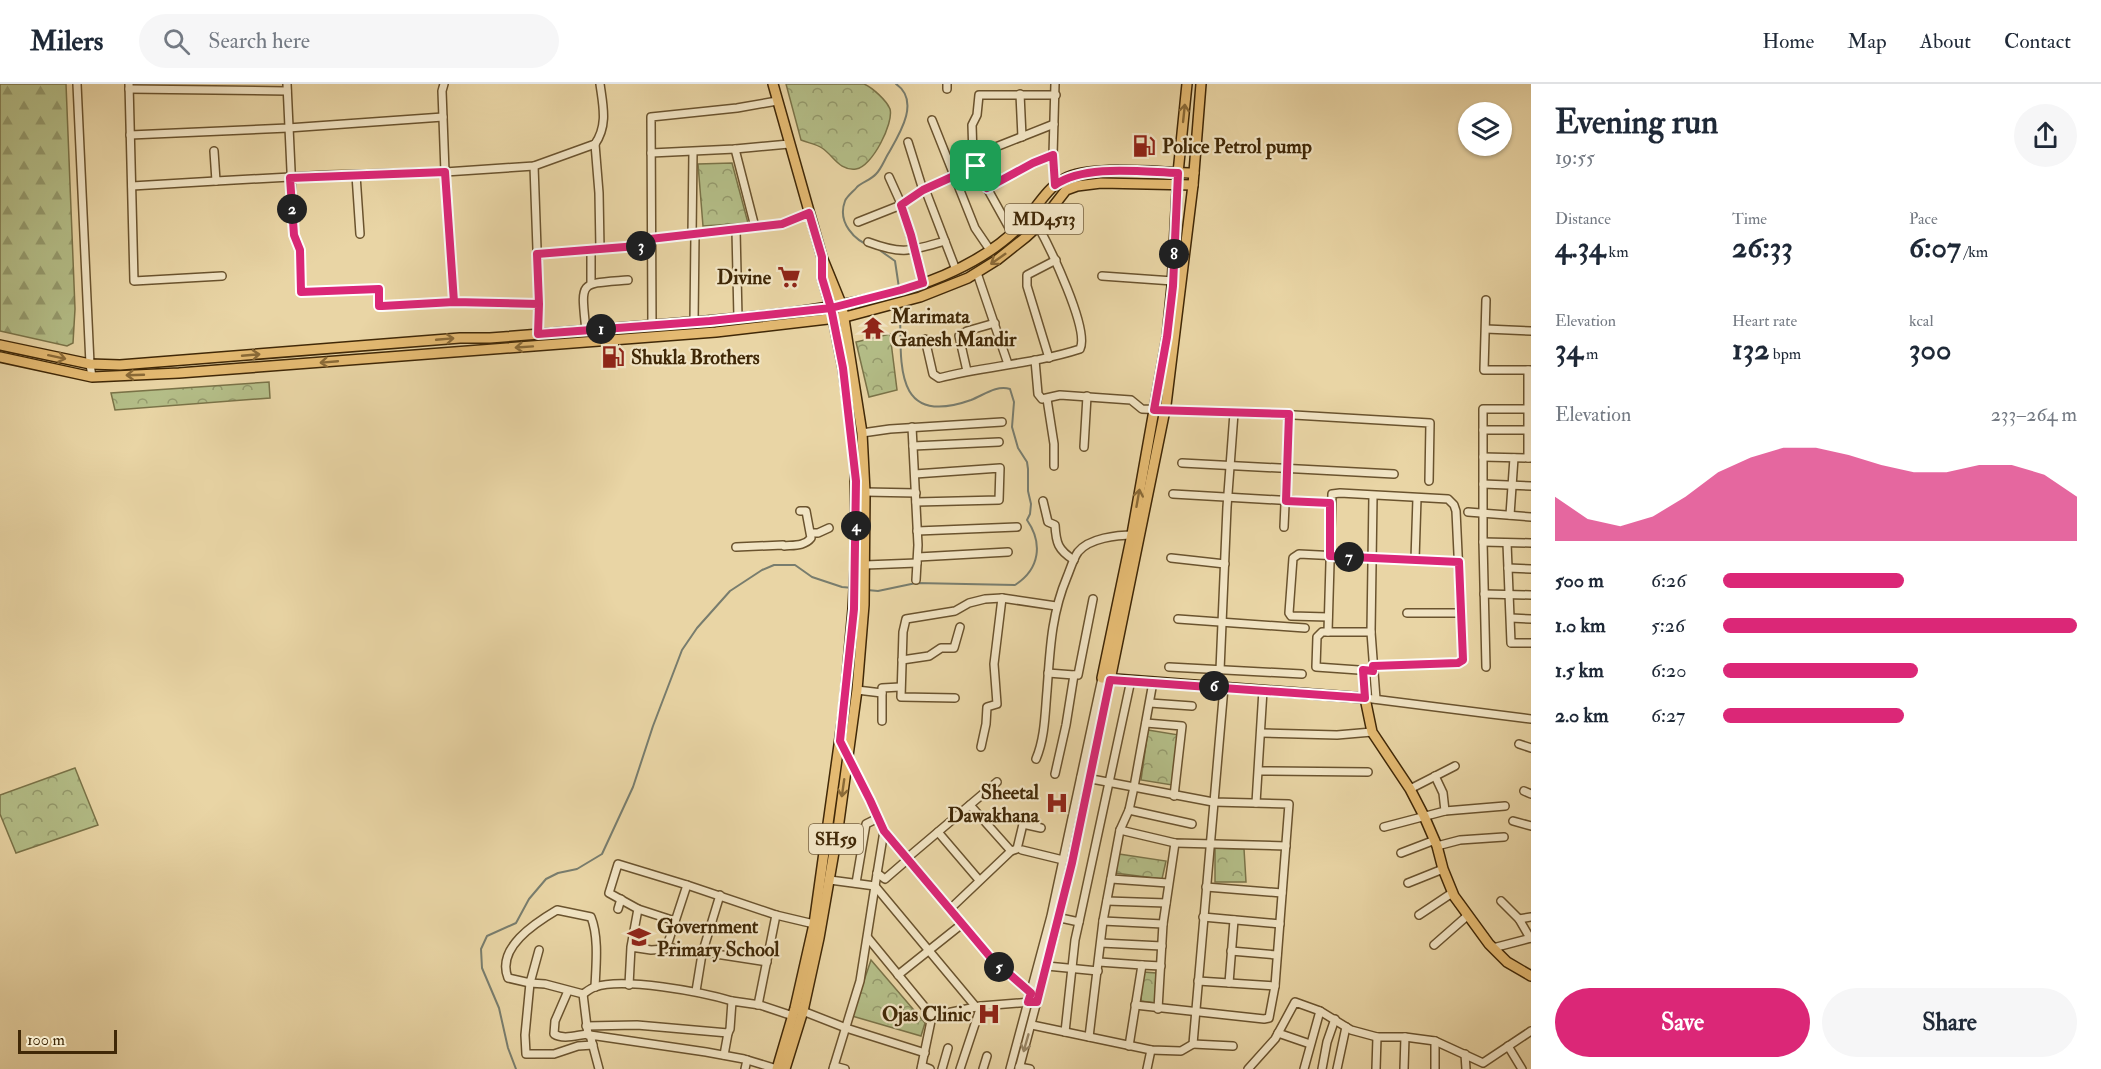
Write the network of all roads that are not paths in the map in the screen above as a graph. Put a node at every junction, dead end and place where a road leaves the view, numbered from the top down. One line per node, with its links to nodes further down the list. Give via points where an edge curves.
1 (77, 84): 90 (street)
2 (444, 84): 13 (street)
3 (600, 84): 20 (street, via 604,127)
4 (772, 84): 12 (main road)
5 (1055, 84): 11 (street)
6 (1187, 84): 31 (main road, one-way to 6)
7 (1201, 84): 32 (main road)
8 (129, 87): 9 (street); 17 (street)
9 (287, 87): 16 (street)
10 (1020, 94): 11 (street); 18 (street); 27 (street, via 979,95 972,125)
11 (1056, 95): 15 (street)
12 (777, 101): 21 (main road); 25 (street, via 651,117)
13 (443, 117): 16 (street); 30 (street)
14 (932, 120): 35 (street)
15 (1054, 124): 18 (street); 26 (street)
16 (288, 128): 17 (street); 36 (street)
17 (130, 135): 41 (street)
18 (1022, 137): 27 (street)
19 (908, 142): 43 (street)
20 (595, 144): 28 (street); 56 (street)
21 (789, 144): 22 (street); 45 (main road)
22 (735, 149): 24 (street); 48 (street)
23 (214, 151): 37 (street)
24 (693, 152): 25 (street); 52 (street)
25 (651, 153): 54 (street)
26 (1053, 155): 39 (street); 42 (street)
27 (973, 156): 29 (street)
28 (534, 166): 30 (street); 59 (street)
29 (976, 166): 35 (street); 42 (street)
30 (445, 172): 33 (street); 71 (street)
31 (1178, 173): 32 (main road, MD4513); 38 (main road); 39 (main road, MD4513, via 1102,171 1064,178)
32 (1194, 173): 40 (main road)
33 (356, 175): 36 (street); 51 (street)
34 (889, 177): 44 (street)
35 (953, 177): 43 (street); 57 (street, via 975,228)
36 (290, 178): 37 (street); 71 (street, via 294,235 300,250 301,292 379,289 379,306)
37 (216, 181): 41 (street)
38 (1177, 184): 40 (main road, MD4513); 47 (main road, MD4513, via 1077,186 1065,190); 67 (main road)
39 (1055, 185): 50 (main road, MD4513)
40 (1193, 185): 99 (main road)
41 (132, 186): 64 (street, via 134,281)
42 (987, 188): 50 (street)
43 (924, 190): 44 (street); 53 (street)
44 (901, 205): 46 (street); 58 (street)
45 (809, 213): 48 (street, via 782,224); 60 (main road)
46 (858, 222)
47 (1038, 226): 61 (street); 63 (main road, MD4513, one-way to 63)
48 (755, 228): 49 (street)
49 (736, 230): 52 (street); 76 (street)
50 (1012, 233): 57 (main road, MD4513)
51 (360, 234)
52 (694, 235): 54 (street); 78 (street)
53 (945, 241): 58 (street); 62 (street)
54 (650, 242): 56 (street); 80 (street)
55 (867, 242): 58 (street, via 890,250)
56 (596, 250): 59 (street); 68 (street)
57 (990, 250): 62 (main road, MD4513)
58 (914, 251): 69 (street)
59 (537, 254): 72 (street)
60 (822, 257): 73 (main road); 74 (main road, via 822,278)
61 (1056, 260): 88 (street, via 1027,279); 88 (street, via 1083,343 1080,349)
62 (956, 270): 69 (main road, MD4513)
63 (977, 273): 75 (main road, MD4513, via 904,301); 79 (street)
64 (222, 276)
65 (1102, 276): 67 (street)
66 (628, 280): 68 (street)
67 (1173, 281): 98 (main road)
68 (591, 283): 82 (street, via 583,291)
69 (923, 283): 73 (main road, MD4513)
70 (1486, 300): 81 (street)
71 (454, 302): 72 (street)
72 (539, 304): 84 (street)
73 (842, 306): 74 (main road); 75 (main road, SH59)
74 (831, 308): 76 (main road); 77 (main road, SH59)
75 (845, 317): 77 (main road); 106 (main road, SH59)
76 (738, 318): 78 (main road)
77 (833, 319): 94 (main road, one-way to 94, via 716,332); 161 (main road, SH59, via 855,459)
78 (694, 322): 80 (main road)
79 (995, 323): 91 (street); 92 (street, via 959,336)
80 (652, 326): 82 (main road)
81 (1486, 329): 83 (street); 93 (street, via 1484,370)
82 (586, 331): 84 (main road)
83 (1531, 331)
84 (538, 334): 90 (main road, one-way to 84, via 120,365)
85 (925, 339): 92 (street, via 935,377)
86 (0, 345): 90 (main road, one-way to 90)
87 (0, 357): 94 (main road)
88 (1050, 358): 89 (street)
89 (1035, 360): 91 (street); 96 (street, via 1038,394)
90 (90, 364): 94 (street)
91 (1008, 364): 92 (street)
92 (967, 370)
93 (1530, 370): 97 (street)
94 (92, 377)
95 (1087, 396): 96 (street); 98 (street, via 1131,400 1142,409); 109 (street)
96 (1047, 399): 115 (street)
97 (1527, 409): 104 (street, via 1483,409); 105 (street)
98 (1154, 410): 99 (street); 143 (main road, one-way to 98)
99 (1165, 410): 100 (street); 143 (main road)
100 (1234, 412): 101 (street); 114 (street)
101 (1289, 414): 116 (street); 119 (street, via 1430,423)
102 (1002, 422): 103 (street)
103 (912, 427): 106 (street); 108 (street)
104 (1483, 430): 105 (street); 110 (street)
105 (1528, 430): 112 (street)
106 (862, 433): 123 (main road, SH59)
107 (999, 442): 108 (street)
108 (913, 446): 117 (street)
109 (1084, 447)
110 (1483, 457): 111 (street); 120 (street)
111 (1514, 458): 112 (street); 121 (street)
112 (1529, 458)
113 (1182, 463): 114 (street)
114 (1230, 464): 116 (street); 127 (street)
115 (1054, 466)
116 (1287, 468): 118 (street); 130 (street)
117 (915, 474): 124 (street); 131 (street, via 1000,468 999,500)
118 (1394, 474)
119 (1429, 481)
120 (1483, 484): 121 (street); 135 (street)
121 (1512, 486): 122 (street); 136 (street)
122 (1531, 486)
123 (866, 492): 124 (street); 157 (main road, SH59)
124 (916, 493): 131 (street)
125 (1173, 494): 127 (street)
126 (1373, 496): 128 (street); 132 (street, via 1334,493); 151 (street)
127 (1228, 497): 130 (street); 156 (street)
128 (1417, 498): 154 (street); 155 (street, via 1448,499 1454,504)
129 (1043, 501): 153 (street, via 1048,522 1055,525 1061,552)
130 (1286, 501): 132 (street); 138 (street)
131 (916, 502): 141 (street)
132 (1330, 503): 149 (street)
133 (800, 511): 142 (street, via 806,511)
134 (1468, 512): 135 (street)
135 (1483, 514): 136 (street); 144 (street)
136 (1510, 515): 137 (street)
137 (1531, 517)
138 (1284, 526)
139 (1017, 527): 141 (street)
140 (829, 528): 142 (street)
141 (917, 531): 152 (street)
142 (811, 533): 147 (street, via 809,541 800,545)
143 (1136, 535): 153 (street, via 1089,543); 189 (main road)
144 (1482, 542): 145 (street); 162 (street)
145 (1507, 543): 146 (street); 158 (street)
146 (1531, 543)
147 (736, 547)
148 (1008, 552): 152 (street)
149 (1330, 556): 151 (street); 170 (street); 170 (street, via 1299,554 1293,558 1289,613)
150 (1171, 558): 156 (street)
151 (1374, 558): 154 (street); 178 (street)
152 (917, 560): 157 (street); 160 (street)
153 (1074, 560): 167 (street)
154 (1416, 560): 155 (street)
155 (1459, 562): 168 (street)
156 (1225, 564): 174 (street)
157 (865, 565): 161 (main road, SH59)
158 (1508, 568): 159 (street); 163 (street)
159 (1531, 569)
160 (916, 580)
161 (860, 581): 194 (main road, SH59, via 864,605); 207 (main road, SH59)
162 (1484, 594): 163 (street); 182 (street)
163 (1510, 594): 164 (street); 171 (street)
164 (1531, 595)
165 (1002, 598): 167 (street); 180 (street, via 906,619); 209 (street, via 994,664 997,704 987,707)
166 (1093, 599): 188 (street, via 1078,675)
167 (1056, 606): 186 (street)
168 (1460, 613): 169 (street); 183 (street, via 1461,661)
169 (1407, 614)
170 (1328, 617): 177 (street)
171 (1511, 618): 173 (street); 179 (street, via 1511,643)
172 (1178, 619): 174 (street)
173 (1531, 619)
174 (1223, 623): 176 (street); 184 (street)
175 (960, 627): 180 (street, via 954,648)
176 (1305, 628)
177 (1328, 632): 178 (street); 185 (street, via 1317,637 1316,667)
178 (1371, 632): 183 (street)
179 (1531, 643)
180 (902, 660): 192 (street)
181 (1169, 667): 184 (street)
182 (1486, 667)
183 (1373, 668): 185 (street); 199 (street)
184 (1220, 670): 187 (street)
185 (1363, 670): 198 (street)
186 (1048, 673): 188 (street); 212 (street)
187 (1302, 674)
188 (1074, 675): 216 (street)
189 (1106, 679): 190 (main road); 218 (street); 219 (street)
190 (1131, 680): 191 (main road); 221 (street)
191 (1153, 682): 193 (main road); 200 (street)
192 (900, 687): 196 (street, via 882,688); 197 (street, via 901,697)
193 (1224, 687): 195 (main road); 225 (street)
194 (857, 690): 196 (street); 211 (main road, SH59)
195 (1263, 690): 198 (main road); 206 (street)
196 (882, 693): 203 (street)
197 (955, 698)
198 (1365, 698): 199 (street); 205 (main road)
199 (1376, 699): 202 (street)
200 (1150, 703): 201 (street); 204 (street)
201 (1192, 706)
202 (1531, 719)
203 (882, 721)
204 (1146, 723): 222 (street); 224 (street, via 1182,726)
205 (1372, 732): 206 (street); 223 (main road)
206 (1261, 733): 214 (street)
207 (840, 741): 211 (street); 288 (main road, SH59)
208 (1519, 744): 210 (street)
209 (981, 747)
210 (1531, 748)
211 (848, 756): 234 (street); 258 (main road, SH59, one-way to 258)
212 (1036, 759)
213 (1455, 766): 217 (street)
214 (1259, 771): 215 (street); 226 (street)
215 (1368, 772)
216 (1055, 774)
217 (1435, 776): 223 (street); 230 (street, via 1443,793)
218 (1081, 777): 219 (street); 231 (street)
219 (1090, 779): 221 (street); 232 (street)
220 (997, 782): 227 (street)
221 (1110, 783): 222 (street); 287 (street)
222 (1134, 787): 224 (street); 229 (street)
223 (1410, 789): 233 (main road)
224 (1174, 796): 225 (street)
225 (1213, 802): 226 (street); 248 (street)
226 (1256, 802): 249 (street, via 1289,804)
227 (970, 805): 244 (street); 251 (street)
228 (1505, 806): 230 (street)
229 (1128, 810): 238 (street); 242 (street)
230 (1445, 811): 233 (street)
231 (1073, 814): 232 (street); 254 (street)
232 (1082, 816): 282 (street)
233 (1424, 816): 240 (street); 247 (main road)
234 (878, 818): 243 (street); 260 (street, via 867,824)
235 (1015, 821): 237 (street)
236 (1513, 821): 239 (street)
237 (1023, 824): 241 (street); 251 (street, via 1017,849)
238 (1192, 824)
239 (1531, 826)
240 (1384, 827)
241 (1041, 828)
242 (1120, 830): 246 (street); 257 (street)
243 (884, 831): 253 (street); 256 (street)
244 (938, 832): 253 (street); 259 (street)
245 (1504, 837): 247 (street)
246 (1174, 843): 248 (street); 261 (street)
247 (1436, 843): 252 (street); 255 (main road)
248 (1210, 844): 249 (street); 265 (street)
249 (1286, 846): 266 (street)
250 (1022, 850): 254 (street)
251 (1011, 851): 259 (street)
252 (1401, 853)
253 (907, 859): 256 (street, via 885,879); 275 (street)
254 (1063, 860): 278 (street)
255 (1443, 869): 262 (street); 267 (main road)
256 (877, 873): 264 (street)
257 (1111, 879): 261 (street); 270 (street)
258 (830, 880): 260 (street); 332 (main road, SH59)
259 (979, 880): 275 (street)
260 (856, 883): 264 (street)
261 (1168, 883): 272 (street)
262 (1407, 883)
263 (687, 885): 268 (street); 269 (street, via 618,864 609,894); 285 (street)
264 (875, 886): 292 (street); 301 (street)
265 (1206, 887): 266 (street); 280 (street)
266 (1282, 893): 291 (street)
267 (1452, 893): 277 (street); 279 (main road)
268 (720, 895): 276 (street); 303 (street)
269 (621, 899): 273 (street); 274 (street)
270 (1107, 901): 272 (street); 286 (street)
271 (1501, 901): 283 (street)
272 (1166, 903): 290 (street)
273 (618, 909)
274 (638, 909): 285 (street); 298 (street)
275 (950, 909): 289 (street)
276 (776, 915): 288 (street); 305 (street)
277 (1419, 915)
278 (1051, 916): 282 (street); 322 (street)
279 (1467, 916): 295 (street); 299 (main road)
280 (1203, 917): 284 (street); 314 (street)
281 (1531, 917): 283 (street)
282 (1059, 918): 287 (street); 308 (street)
283 (1519, 919): 293 (street)
284 (1234, 920): 291 (street); 302 (street)
285 (675, 921): 296 (street)
286 (1103, 921): 290 (street); 294 (street)
287 (1079, 922): 310 (street)
288 (814, 924): 332 (main road, SH59)
289 (962, 924): 301 (street); 322 (street, via 1002,969)
290 (1163, 924): 297 (street)
291 (1280, 924): 304 (street)
292 (868, 938): 312 (street); 338 (street)
293 (1531, 938): 299 (street)
294 (1101, 943): 297 (street); 306 (street)
295 (1434, 945)
296 (667, 946): 298 (street, via 651,950); 303 (street)
297 (1162, 946): 309 (street)
298 (631, 947): 317 (street)
299 (1493, 948): 313 (main road, via 1507,962)
300 (538, 950): 315 (street)
301 (929, 950): 312 (street); 329 (street)
302 (1231, 951): 304 (street); 316 (street)
303 (703, 953): 305 (street); 321 (street)
304 (1278, 955): 318 (street)
305 (767, 962): 327 (street)
306 (1099, 962): 307 (street); 311 (street)
307 (1142, 965): 309 (street); 328 (street)
308 (1047, 966): 310 (street); 326 (street)
309 (1161, 966): 330 (street)
310 (1072, 969): 311 (street); 341 (street)
311 (1098, 971): 344 (street)
312 (898, 975): 334 (street)
313 (1530, 975)
314 (1198, 981): 316 (street); 333 (street)
315 (530, 983): 319 (street, via 508,978 507,959 514,943 557,910 591,916); 320 (street); 350 (street, via 526,1054 554,1054)
316 (1228, 983): 318 (street)
317 (629, 985): 319 (street); 321 (street)
318 (1275, 986): 333 (street, via 1267,1020)
319 (595, 987): 323 (street)
320 (568, 991): 323 (street); 340 (street, via 555,1021 554,1034)
321 (696, 991): 324 (street)
322 (1031, 993): 325 (street)
323 (583, 994): 340 (street)
324 (732, 1001): 327 (street); 342 (street)
325 (1028, 1002): 326 (street); 329 (street); 374 (street)
326 (1037, 1002): 336 (street)
327 (758, 1005): 332 (street)
328 (1135, 1005): 330 (street); 351 (street)
329 (978, 1006): 334 (street); 372 (street)
330 (1158, 1009): 333 (street)
331 (1320, 1011): 335 (street); 343 (street, via 1295,1002); 349 (street)
332 (797, 1012): 338 (street); 367 (main road, SH59); 368 (main road, SH59)
333 (1196, 1012): 348 (street)
334 (932, 1016): 356 (street)
335 (1335, 1019): 337 (street); 379 (street)
336 (1032, 1025): 341 (street); 364 (street, one-way to 364)
337 (1346, 1027): 345 (street); 380 (street)
338 (846, 1028): 356 (street); 362 (street)
339 (1531, 1031): 353 (street)
340 (588, 1032): 342 (street, via 637,1025); 350 (street); 358 (street)
341 (1065, 1032): 344 (street)
342 (728, 1033): 358 (street)
343 (1278, 1033): 349 (street); 377 (street)
344 (1089, 1037): 351 (street)
345 (1377, 1037): 346 (street); 381 (street)
346 (1405, 1037): 347 (street); 382 (street)
347 (1435, 1041): 357 (street); 383 (street)
348 (1193, 1044): 352 (street); 355 (street, via 1181,1051)
349 (1310, 1044): 378 (street)
350 (593, 1045): 365 (street)
351 (1129, 1046): 355 (street)
352 (1233, 1046)
353 (1508, 1046): 361 (street); 385 (street)
354 (948, 1048): 371 (street)
355 (1151, 1050): 376 (street)
356 (925, 1053): 363 (street)
357 (1465, 1054): 361 (street); 384 (street)
358 (724, 1055): 360 (street)
359 (987, 1056): 373 (street)
360 (747, 1060): 366 (street); 367 (street)
361 (1485, 1066)
362 (834, 1067): 369 (street)
363 (921, 1068): 370 (street)
364 (1019, 1068): 375 (street)
365 (599, 1069)
366 (745, 1069)
367 (777, 1069)
368 (785, 1069)
369 (845, 1069)
370 (930, 1069)
371 (942, 1069)
372 (960, 1069)
373 (983, 1069)
374 (1010, 1069)
375 (1030, 1069)
376 (1147, 1069)
377 (1248, 1069)
378 (1304, 1069)
379 (1322, 1069)
380 (1337, 1069)
381 (1376, 1069)
382 (1404, 1069)
383 (1435, 1069)
384 (1466, 1069)
385 (1522, 1069)

